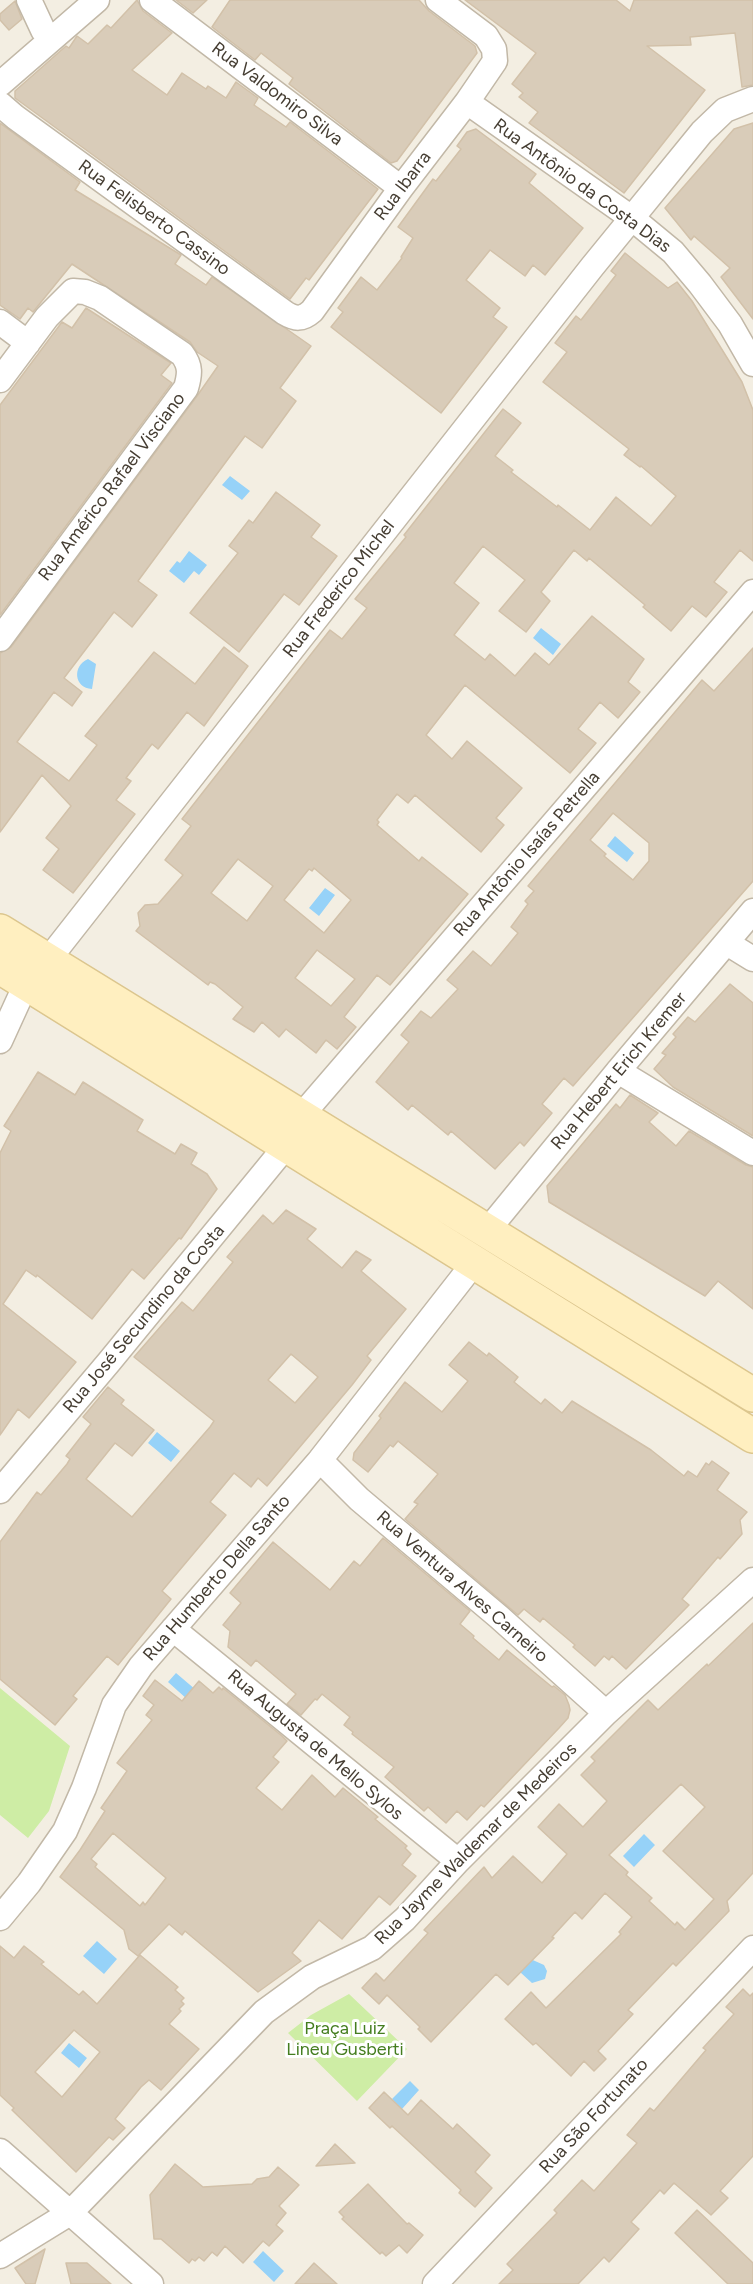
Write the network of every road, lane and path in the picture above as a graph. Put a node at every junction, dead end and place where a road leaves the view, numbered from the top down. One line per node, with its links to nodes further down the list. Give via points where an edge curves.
1 (29, 0): 5 (street)
2 (97, 0): 5 (street)
3 (152, 0): 10 (street, Rua Valdomiro Silva)
4 (438, 0): 8 (street, Rua Ibarra, via 486,36 494,49 495,61)
5 (50, 40): 6 (street)
6 (0, 84)
7 (753, 99): 11 (street, Rua Frederico Michel, via 725,110 702,132)
8 (467, 102): 10 (street, Rua Ibarra); 11 (street, Rua Antônio da Costa Dias)
9 (0, 104): 12 (street, Rua Felisberto Cassino, via 285,313 301,318)
10 (401, 188): 12 (street, Rua Ibarra)
11 (633, 219): 15 (street, Rua Antônio da Costa Dias, via 673,252 700,284); 23 (street, Rua Frederico Michel)
12 (312, 311)
13 (0, 322): 14 (street)
14 (28, 343): 16 (street, Rua Américo Rafael Visciano); 18 (street, Rua Américo Rafael Visciano, via 63,298 73,291 85,292 100,298 182,354 189,363 190,375 186,388)
15 (753, 364)
16 (0, 380)
17 (753, 592): 27 (street, Rua Antônio Isaías Petrella)
18 (0, 639)
19 (753, 911): 21 (street, Rua Hebert Erich Kremer)
20 (0, 931): 23 (street)
21 (727, 943): 22 (street); 26 (street, Rua Hebert Erich Kremer)
22 (753, 959)
23 (48, 960): 27 (street)
24 (13, 976): 25 (street); 28 (street)
25 (0, 1041)
26 (618, 1071): 29 (street); 30 (street, Rua Hebert Erich Kremer)
27 (301, 1116): 30 (street)
28 (286, 1146): 31 (street); 35 (street, Rua José Secundino da Costa)
29 (753, 1154)
30 (488, 1231): 32 (street)
31 (474, 1263): 33 (street); 34 (street, Rua Humberto Della Santo)
32 (753, 1395)
33 (753, 1436)
34 (320, 1460): 37 (street, Rua Humberto Della Santo); 38 (street, Rua Ventura Alves Carneiro, via 359,1499)
35 (0, 1491)
36 (753, 1580): 38 (street, Rua Jayme Waldemar de Medeiros)
37 (173, 1629): 39 (street, Rua Augusta de Mello Sylos); 40 (street, Rua Humberto Della Santo, via 114,1704 65,1831)
38 (606, 1713): 39 (street, Rua Jayme Waldemar de Medeiros)
39 (458, 1862): 43 (street, Rua Jayme Waldemar de Medeiros, via 405,1920 372,1948 312,1977 264,2012)
40 (0, 1918)
41 (753, 1948): 46 (street, Rua São Fortunato)
42 (0, 2151): 43 (street)
43 (70, 2213): 44 (street, Rua Jayme Waldemar de Medeiros); 45 (street)
44 (0, 2256)
45 (151, 2284)
46 (435, 2284)

